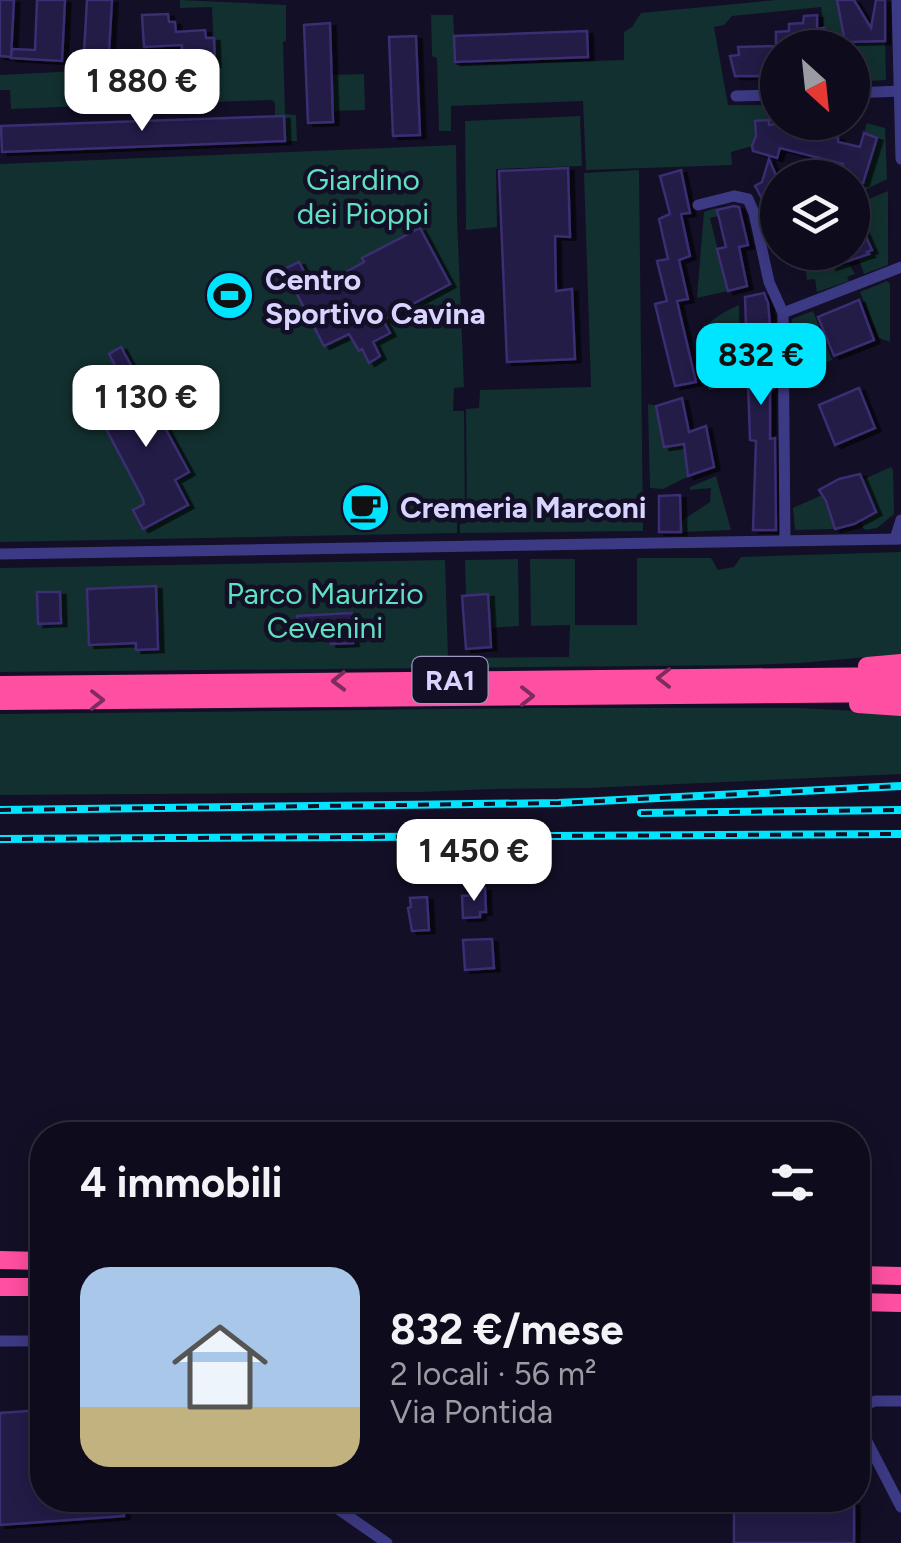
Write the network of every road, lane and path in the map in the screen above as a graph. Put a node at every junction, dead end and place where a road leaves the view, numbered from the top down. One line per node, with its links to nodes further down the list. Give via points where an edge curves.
1 (897, 0): 2 (street)
2 (900, 91): 3 (street); 6 (street)
3 (870, 92)
4 (760, 95): 5 (street)
5 (736, 96)
6 (901, 158)
7 (698, 206): 9 (street, via 748,198)
8 (901, 267): 9 (street)
9 (783, 313): 12 (street)
10 (901, 520): 11 (street)
11 (898, 539): 12 (street)
12 (785, 540): 13 (street)
13 (0, 554)
14 (901, 663): 16 (highway)
15 (901, 676): 16 (highway, RA1)
16 (726, 678): 17 (highway, RA1, one-way to 17)
17 (0, 684)
18 (901, 692): 19 (highway, RA1)
19 (703, 695): 20 (highway, RA1, one-way to 19); 21 (highway)
20 (0, 701)
21 (901, 707)
22 (0, 1260): 23 (highway)
23 (30, 1261)
24 (870, 1275): 25 (highway)
25 (901, 1276)
26 (0, 1287): 27 (highway)
27 (30, 1288)
28 (870, 1302): 29 (highway)
29 (901, 1303)
30 (0, 1341): 31 (street)
31 (30, 1341)
32 (901, 1401): 33 (street)
33 (870, 1403)
34 (870, 1447): 35 (street)
35 (901, 1507)
36 (343, 1512): 37 (street)
37 (388, 1543)

